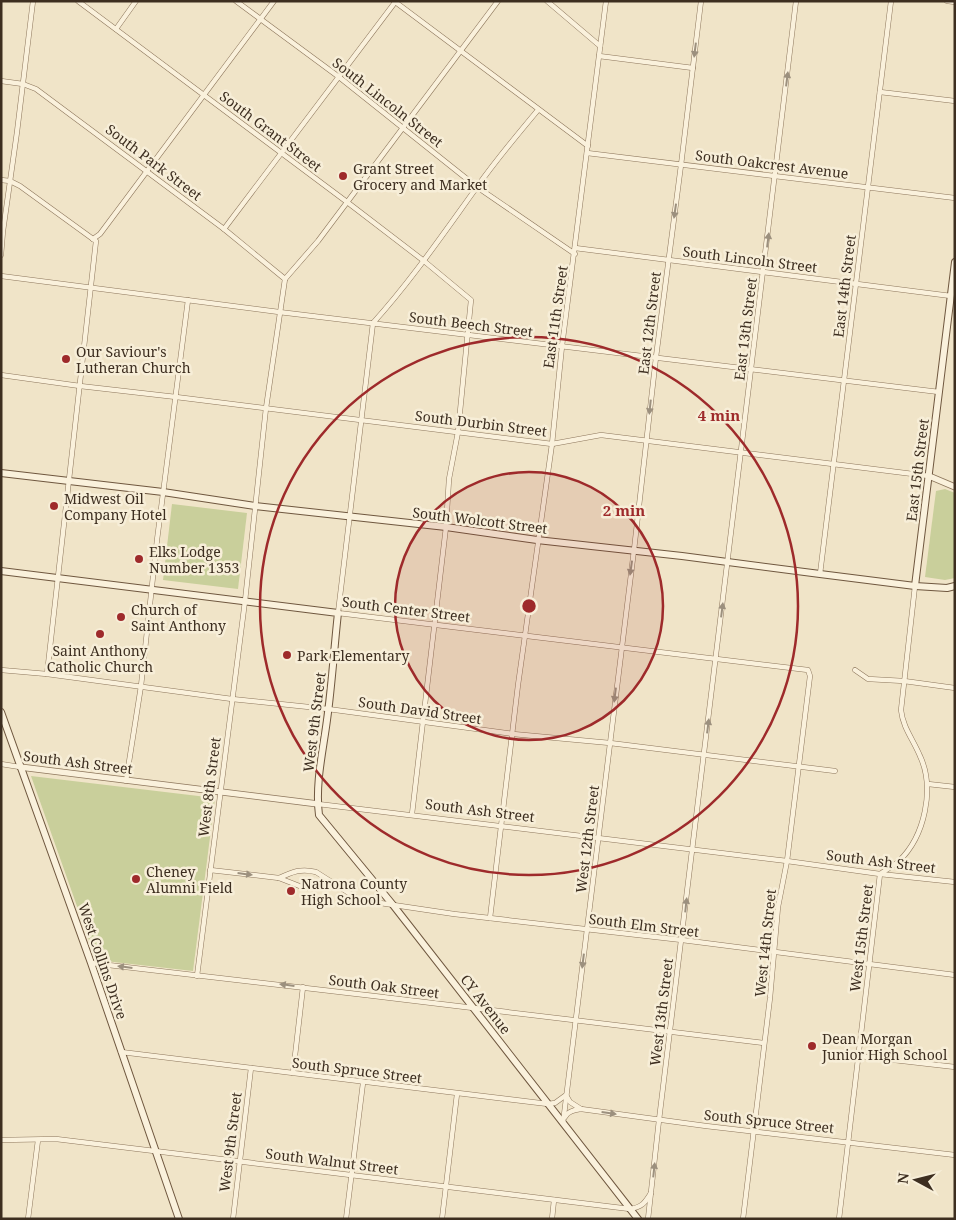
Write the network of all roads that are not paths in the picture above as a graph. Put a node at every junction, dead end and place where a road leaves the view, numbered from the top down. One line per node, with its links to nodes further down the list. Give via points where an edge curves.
1 (33, 1): 23 (street)
2 (78, 1): 16 (street, South Grant Street)
3 (136, 1): 16 (street)
4 (236, 1): 15 (street, South Lincoln Street)
5 (274, 1): 15 (street)
6 (498, 1): 18 (street)
7 (547, 1): 17 (street)
8 (606, 1): 17 (street, East 11th Street)
9 (700, 1): 20 (street, East 12th Street, one-way to 20)
10 (796, 1): 34 (street, East 13th Street, one-way to 10)
11 (891, 1): 24 (street, East 14th Street)
12 (947, 1): 14 (street)
13 (395, 2): 18 (street); 21 (street)
14 (955, 2)
15 (260, 20): 21 (street, South Lincoln Street); 25 (street)
16 (116, 29): 25 (street, South Grant Street)
17 (600, 46): 19 (street, East 11th Street)
18 (460, 51): 27 (street); 28 (street)
19 (599, 56): 20 (street); 29 (street, East 11th Street)
20 (693, 68): 32 (street, East 12th Street)
21 (339, 77): 28 (street, South Lincoln Street); 31 (street)
22 (1, 82): 23 (street, South Park Street)
23 (23, 84): 33 (street, South Park Street, via 36,88); 36 (street)
24 (880, 92): 26 (street); 38 (street, East 14th Street)
25 (204, 95): 31 (street, South Grant Street); 33 (street)
26 (955, 102)
27 (538, 110): 29 (street); 37 (street)
28 (404, 128): 37 (street, South Lincoln Street); 40 (street)
29 (588, 146): 30 (street, East 11th Street)
30 (587, 153): 32 (street, South Oakcrest Avenue); 43 (street, East 11th Street)
31 (281, 154): 40 (street, South Grant Street); 41 (street)
32 (681, 165): 34 (street, South Oakcrest Avenue); 46 (street, East 12th Street, one-way to 46)
33 (147, 170): 41 (street, South Park Street); 42 (street)
34 (775, 176): 38 (street, South Oakcrest Avenue); 49 (street, East 13th Street, one-way to 34)
35 (1, 180): 36 (street)
36 (10, 181): 42 (street); 45 (street)
37 (477, 186): 44 (street, South Lincoln Street); 47 (street)
38 (868, 188): 39 (street, South Oakcrest Avenue); 52 (street, East 14th Street)
39 (955, 198)
40 (347, 202): 47 (street, South Grant Street); 51 (street)
41 (224, 229): 51 (street, South Park Street)
42 (93, 239): 53 (street, via 96,241)
43 (575, 248): 44 (street, East 11th Street); 46 (street, South Lincoln Street)
44 (574, 254): 59 (street, East 11th Street)
45 (1, 255)
46 (668, 260): 49 (street, South Lincoln Street); 60 (street, East 12th Street)
47 (424, 261): 57 (street); 58 (street, South Grant Street, via 471,300)
48 (955, 262): 54 (main road, East 15th Street)
49 (764, 272): 52 (street, South Lincoln Street); 61 (street, East 13th Street)
50 (1, 276): 53 (street, South Beech Street)
51 (285, 279): 56 (street, West 8th Street)
52 (856, 284): 54 (street, South Lincoln Street); 63 (street, East 14th Street)
53 (91, 288): 55 (street, South Beech Street); 64 (street)
54 (951, 296): 65 (main road, East 15th Street)
55 (188, 300): 56 (street, South Beech Street); 66 (street)
56 (279, 312): 57 (street, South Beech Street); 67 (street, West 8th Street)
57 (373, 323): 58 (street, South Beech Street); 68 (street)
58 (467, 334): 59 (street, South Beech Street); 69 (street)
59 (562, 346): 60 (street, South Beech Street); 71 (street, East 11th Street)
60 (656, 358): 61 (street, South Beech Street); 70 (street, East 12th Street, one-way to 70)
61 (752, 369): 63 (street, South Beech Street); 72 (street, East 13th Street)
62 (1, 375): 64 (street, South Durbin Street)
63 (844, 380): 65 (street, South Beech Street); 73 (street, East 14th Street)
64 (80, 386): 66 (street, South Durbin Street); 76 (street)
65 (939, 392): 75 (main road, East 15th Street)
66 (176, 397): 67 (street, South Durbin Street); 78 (street)
67 (266, 408): 68 (street, South Durbin Street); 79 (street, West 8th Street)
68 (362, 421): 69 (street, South Durbin Street); 80 (street)
69 (458, 432): 71 (street, South Durbin Street); 81 (street, via 449,479)
70 (647, 441): 71 (street, South Durbin Street, via 601,436); 72 (street, South Durbin Street); 83 (street, East 12th Street)
71 (552, 444): 82 (street, East 11th Street)
72 (741, 453): 73 (street, South Durbin Street); 84 (street, East 13th Street)
73 (833, 464): 75 (street, South Durbin Street); 86 (street, East 14th Street)
74 (1, 473): 76 (main road, South Wolcott Street)
75 (929, 476): 77 (street, South Durbin Street); 88 (main road, East 15th Street)
76 (70, 481): 78 (main road, South Wolcott Street); 87 (street)
77 (955, 487)
78 (163, 492): 79 (main road, South Wolcott Street); 90 (street)
79 (255, 506): 80 (main road, South Wolcott Street); 91 (street, West 8th Street)
80 (349, 516): 81 (main road, South Wolcott Street); 92 (street)
81 (446, 527): 82 (main road, South Wolcott Street); 93 (street)
82 (537, 540): 83 (main road, South Wolcott Street); 94 (street, East 11th Street)
83 (634, 550): 84 (main road, South Wolcott Street); 95 (street, East 12th Street, one-way to 95)
84 (728, 562): 86 (main road, South Wolcott Street); 96 (street, East 13th Street, one-way to 84)
85 (1, 571): 87 (main road, South Center Street)
86 (820, 574): 88 (main road, South Wolcott Street)
87 (58, 578): 90 (main road, South Center Street); 100 (street)
88 (915, 586): 89 (main road, South Wolcott Street); 101 (street, East 15th Street)
89 (955, 586)
90 (152, 589): 91 (main road, South Center Street); 102 (street)
91 (245, 601): 92 (main road, South Center Street); 104 (street, West 8th Street)
92 (338, 613): 93 (street, South Center Street); 105 (main road, West 9th Street)
93 (434, 624): 94 (street, South Center Street); 107 (street)
94 (525, 637): 95 (street, South Center Street); 108 (street, East 11th Street)
95 (621, 647): 96 (street, South Center Street); 109 (street, West 12th Street, one-way to 109)
96 (716, 658): 98 (street, South Center Street); 110 (street, West 13th Street, one-way to 96)
97 (1, 670): 100 (street, South David Street)
98 (808, 670): 112 (street, West 14th Street, via 810,676)
99 (855, 670): 101 (street, via 868,679)
100 (47, 674): 102 (street, South David Street)
101 (904, 681): 103 (street); 116 (street, West 15th Street, via 903,723 920,755)
102 (141, 686): 104 (street, South David Street); 115 (street)
103 (955, 688)
104 (232, 699): 105 (street, South David Street); 118 (street, West 8th Street)
105 (328, 709): 107 (street, South David Street); 119 (main road, West 9th Street)
106 (1, 712): 113 (main road, West Collins Drive)
107 (422, 721): 108 (street, South David Street); 120 (street)
108 (513, 734): 109 (street, South David Street); 121 (street, East 11th Street)
109 (610, 744): 110 (street, South David Street); 122 (street, West 12th Street)
110 (704, 755): 112 (street, South David Street); 123 (street, West 13th Street)
111 (1, 764): 113 (street, South Ash Street)
112 (798, 766): 114 (street, South David Street); 124 (street, West 14th Street)
113 (20, 767): 115 (street, South Ash Street); 135 (main road, West Collins Drive)
114 (835, 771)
115 (126, 781): 118 (street, South Ash Street)
116 (928, 784): 117 (street); 126 (street, West 15th Street, via 918,831 899,860)
117 (955, 787)
118 (220, 792): 119 (street, South Ash Street); 125 (street, West 8th Street)
119 (318, 804): 120 (street, South Ash Street); 130 (main road, CY Avenue, via 319,815)
120 (412, 814): 121 (street, South Ash Street)
121 (501, 826): 122 (street, South Ash Street); 131 (street, East 11th Street)
122 (598, 837): 123 (street, South Ash Street); 132 (street, West 12th Street)
123 (693, 850): 124 (street, South Ash Street); 133 (street, West 13th Street, one-way to 123)
124 (787, 861): 126 (street, South Ash Street); 134 (street, West 14th Street)
125 (210, 870): 127 (street, South Elm Street, one-way to 127); 138 (street, West 8th Street)
126 (880, 874): 128 (street, South Ash Street); 136 (street, West 15th Street)
127 (279, 878): 129 (street, South Elm Street, via 302,887); 129 (street, South Elm Street, via 295,870 311,871)
128 (955, 882)
129 (335, 884): 130 (street, South Elm Street, via 360,900)
130 (393, 905): 131 (street, South Elm Street); 140 (main road, CY Avenue)
131 (490, 918): 132 (street, South Elm Street)
132 (587, 929): 133 (street, South Elm Street); 141 (street, West 12th Street, one-way to 141)
133 (682, 940): 134 (street, South Elm Street); 142 (street, West 13th Street)
134 (773, 953): 136 (street, South Elm Street); 143 (street, West 14th Street)
135 (91, 963): 138 (street, South Oak Street, one-way to 135); 144 (main road, West Collins Drive)
136 (870, 964): 137 (street, South Elm Street); 145 (street, West 15th Street)
137 (955, 975)
138 (196, 976): 139 (street, South Oak Street, one-way to 138)
139 (303, 987): 140 (street, South Oak Street); 148 (street)
140 (474, 1008): 141 (street, South Oak Street); 152 (main road, CY Avenue)
141 (576, 1020): 142 (street, South Oak Street); 151 (street, West 12th Street)
142 (670, 1032): 143 (street, South Oak Street); 154 (street, West 13th Street)
143 (764, 1043): 156 (street, West 14th Street)
144 (121, 1052): 147 (street, South Spruce Street); 160 (main road, West Collins Drive)
145 (858, 1056): 146 (street); 159 (street, West 15th Street)
146 (955, 1067)
147 (251, 1068): 148 (street, South Spruce Street); 162 (street, West 9th Street)
148 (293, 1073): 149 (street, South Spruce Street)
149 (364, 1082): 150 (street, South Spruce Street); 163 (street)
150 (457, 1094): 152 (street, South Spruce Street); 164 (street)
151 (566, 1095): 152 (street); 153 (street, via 570,1102); 155 (street, West 12th Street)
152 (548, 1104): 155 (main road, CY Avenue)
153 (581, 1108): 154 (street, South Spruce Street, one-way to 154); 155 (street, via 567,1114)
154 (659, 1120): 156 (street, South Spruce Street); 165 (street, West 13th Street, one-way to 154)
155 (563, 1123): 167 (main road, CY Avenue)
156 (753, 1130): 159 (street, South Spruce Street); 176 (street, West 14th Street)
157 (1, 1140): 158 (street, South Walnut Street)
158 (38, 1140): 160 (street, South Walnut Street, via 56,1139); 168 (street)
159 (848, 1141): 161 (street, South Spruce Street); 177 (street, West 15th Street)
160 (156, 1150): 162 (street, South Walnut Street); 169 (main road, West Collins Drive)
161 (955, 1155)
162 (240, 1161): 163 (street, South Walnut Street); 170 (street, West 9th Street)
163 (352, 1175): 164 (street, South Walnut Street); 171 (street)
164 (446, 1186): 166 (street, South Walnut Street); 172 (street)
165 (651, 1192): 167 (street, via 639,1208); 175 (street, West 13th Street)
166 (554, 1200): 167 (street, South Walnut Street); 173 (street)
167 (630, 1209): 174 (main road, CY Avenue)
168 (28, 1219)
169 (179, 1219)
170 (233, 1219)
171 (346, 1219)
172 (442, 1219)
173 (552, 1219)
174 (638, 1219)
175 (648, 1219)
176 (743, 1219)
177 (839, 1219)

